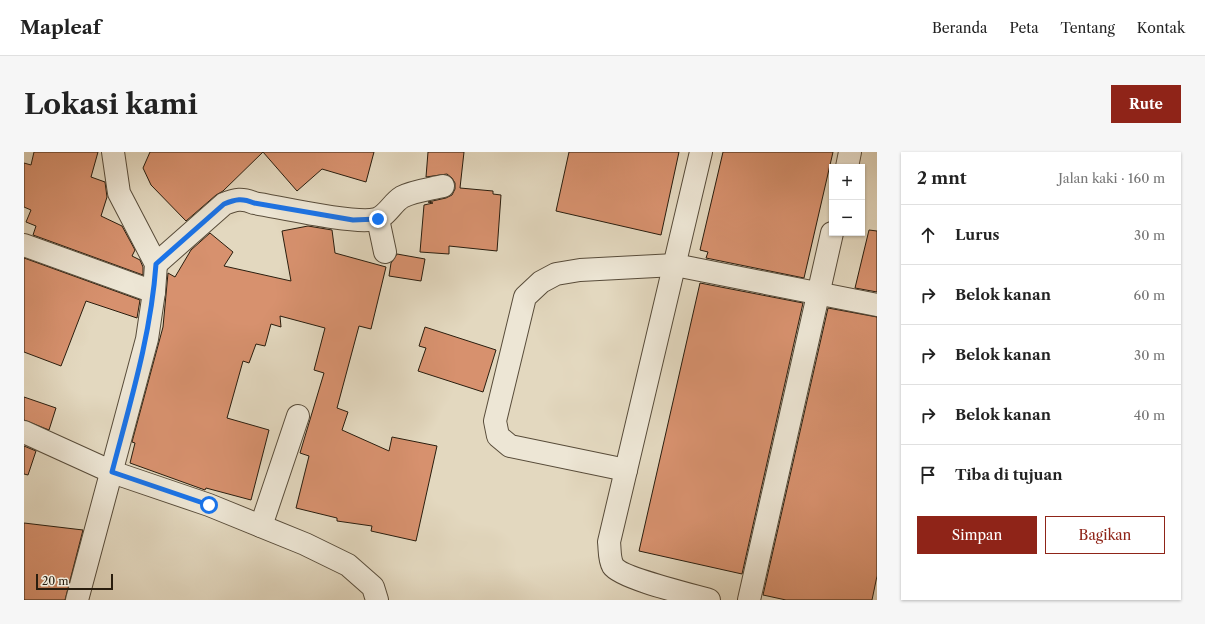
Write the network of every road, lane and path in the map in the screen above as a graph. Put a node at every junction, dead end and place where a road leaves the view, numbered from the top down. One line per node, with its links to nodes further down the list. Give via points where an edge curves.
1 (113, 152): 10 (street, via 119,193)
2 (701, 152): 11 (street)
3 (850, 152): 4 (street)
4 (847, 164)
5 (443, 186): 6 (street, via 401,198)
6 (378, 219): 9 (street); 10 (street, via 353,220 235,199 224,204)
7 (831, 236): 13 (street)
8 (24, 245): 12 (street)
9 (384, 252)
10 (156, 264): 12 (street)
11 (675, 265): 13 (street); 17 (street); 17 (street, via 580,270 556,274 541,282 525,297 494,420 498,436 510,446)
12 (154, 292): 18 (street, via 147,339)
13 (820, 293): 14 (street); 23 (street)
14 (877, 305)
15 (298, 416): 19 (street)
16 (24, 432): 18 (street)
17 (626, 470): 22 (street, via 609,542 614,567 626,576)
18 (112, 472): 19 (street, via 209,505); 20 (street)
19 (261, 526): 21 (street, via 348,565 373,587)
20 (77, 600)
21 (377, 600)
22 (709, 600)
23 (749, 600)

